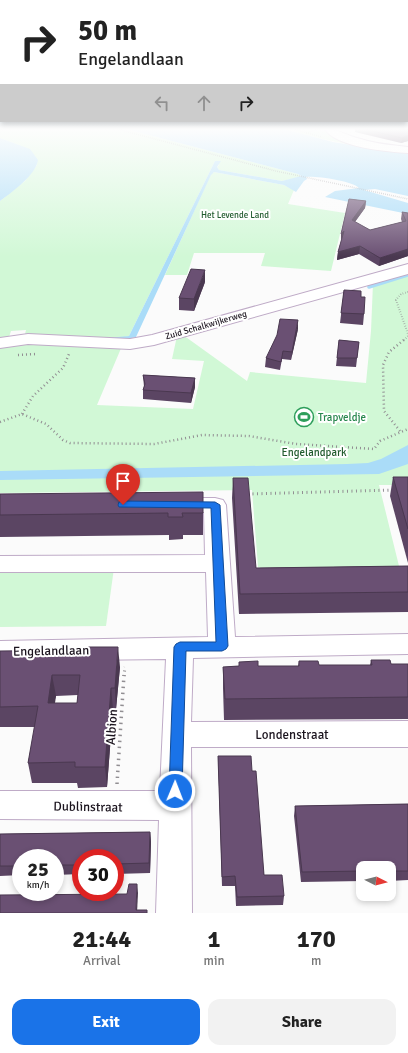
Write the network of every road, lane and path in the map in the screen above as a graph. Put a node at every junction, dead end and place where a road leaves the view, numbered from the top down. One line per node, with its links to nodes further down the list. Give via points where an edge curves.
1 (283, 172): 2 (path)
2 (408, 199)
3 (408, 269): 6 (street, Zuid Schalkwijkerweg, via 169,336 130,344)
4 (408, 292): 5 (path, via 401,294 396,300)
5 (408, 335): 11 (path, via 389,352 383,365 384,411)
6 (11, 337)
7 (69, 354): 8 (path, via 63,368 33,396)
8 (22, 414): 9 (path); 11 (path, via 46,424 70,443 154,444 202,435 249,436 296,444 374,449 380,442)
9 (0, 422)
10 (408, 429): 11 (path)
11 (400, 431)
12 (394, 490): 14 (path, via 226,495)
13 (154, 505): 14 (street)
14 (215, 505): 15 (street)
15 (219, 563): 16 (street); 18 (street)
16 (0, 564)
17 (408, 644): 18 (street, Engelandlaan)
18 (222, 646): 19 (street, Engelandlaan)
19 (180, 647): 20 (street, Engelandlaan); 23 (street)
20 (126, 648): 21 (street, Engelandlaan); 25 (path, Albion)
21 (0, 650)
22 (408, 734): 23 (street, Londenstraat)
23 (176, 735): 26 (street)
24 (0, 805): 25 (street, Dublinstraat)
25 (116, 806): 26 (street, Dublinstraat)
26 (175, 806): 27 (street)
27 (174, 913)

